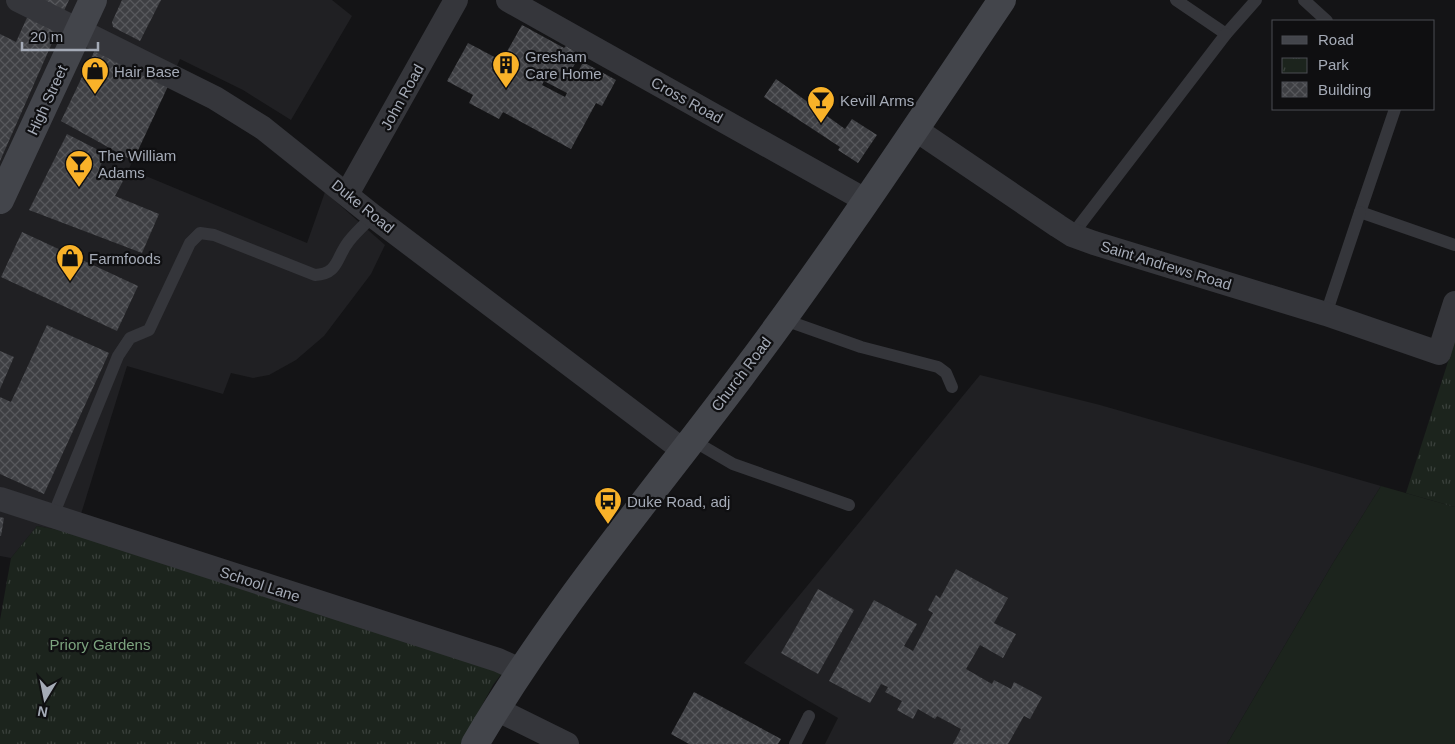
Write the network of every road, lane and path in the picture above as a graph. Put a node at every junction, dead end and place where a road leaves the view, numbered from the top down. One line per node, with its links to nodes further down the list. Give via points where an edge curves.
1 (18, 0): 10 (street, Duke Road)
2 (93, 0): 10 (main road, High Street)
3 (456, 0): 14 (street, John Road)
4 (508, 0): 16 (street, Cross Road)
5 (1002, 0): 13 (main road, Church Road)
6 (1176, 0): 11 (lane)
7 (1256, 0): 11 (lane)
8 (1304, 0): 9 (lane)
9 (1326, 20)
10 (79, 31): 14 (street, Duke Road, via 241,113); 15 (main road, High Street)
11 (1226, 34): 19 (lane)
12 (1395, 110): 17 (lane)
13 (915, 129): 16 (main road, Church Road); 19 (street, Saint Andrews Road)
14 (347, 194): 18 (street, Duke Road)
15 (0, 200)
16 (865, 200): 23 (main road, Church Road)
17 (1360, 212): 20 (lane); 22 (lane)
18 (373, 216): 25 (street, Duke Road); 28 (lane, via 348,242 335,267 326,274 315,275 214,235 200,233 190,243 149,330 130,338 118,356)
19 (1072, 234): 22 (street, Saint Andrews Road)
20 (1455, 245)
21 (1455, 303): 22 (street, Saint Andrews Road, via 1439,353)
22 (1326, 314)
23 (782, 320): 24 (lane, via 861,347 938,368 946,373); 25 (main road, Church Road)
24 (952, 387)
25 (688, 446): 27 (lane); 29 (main road, Church Road)
26 (0, 499): 28 (street, School Lane)
27 (849, 505)
28 (52, 518): 29 (street, School Lane, via 498,660)
29 (520, 670): 30 (main road, Church Road)
30 (496, 709): 32 (main road, Church Road); 33 (street)
31 (809, 716): 34 (lane)
32 (475, 744)
33 (567, 744)
34 (795, 744)

